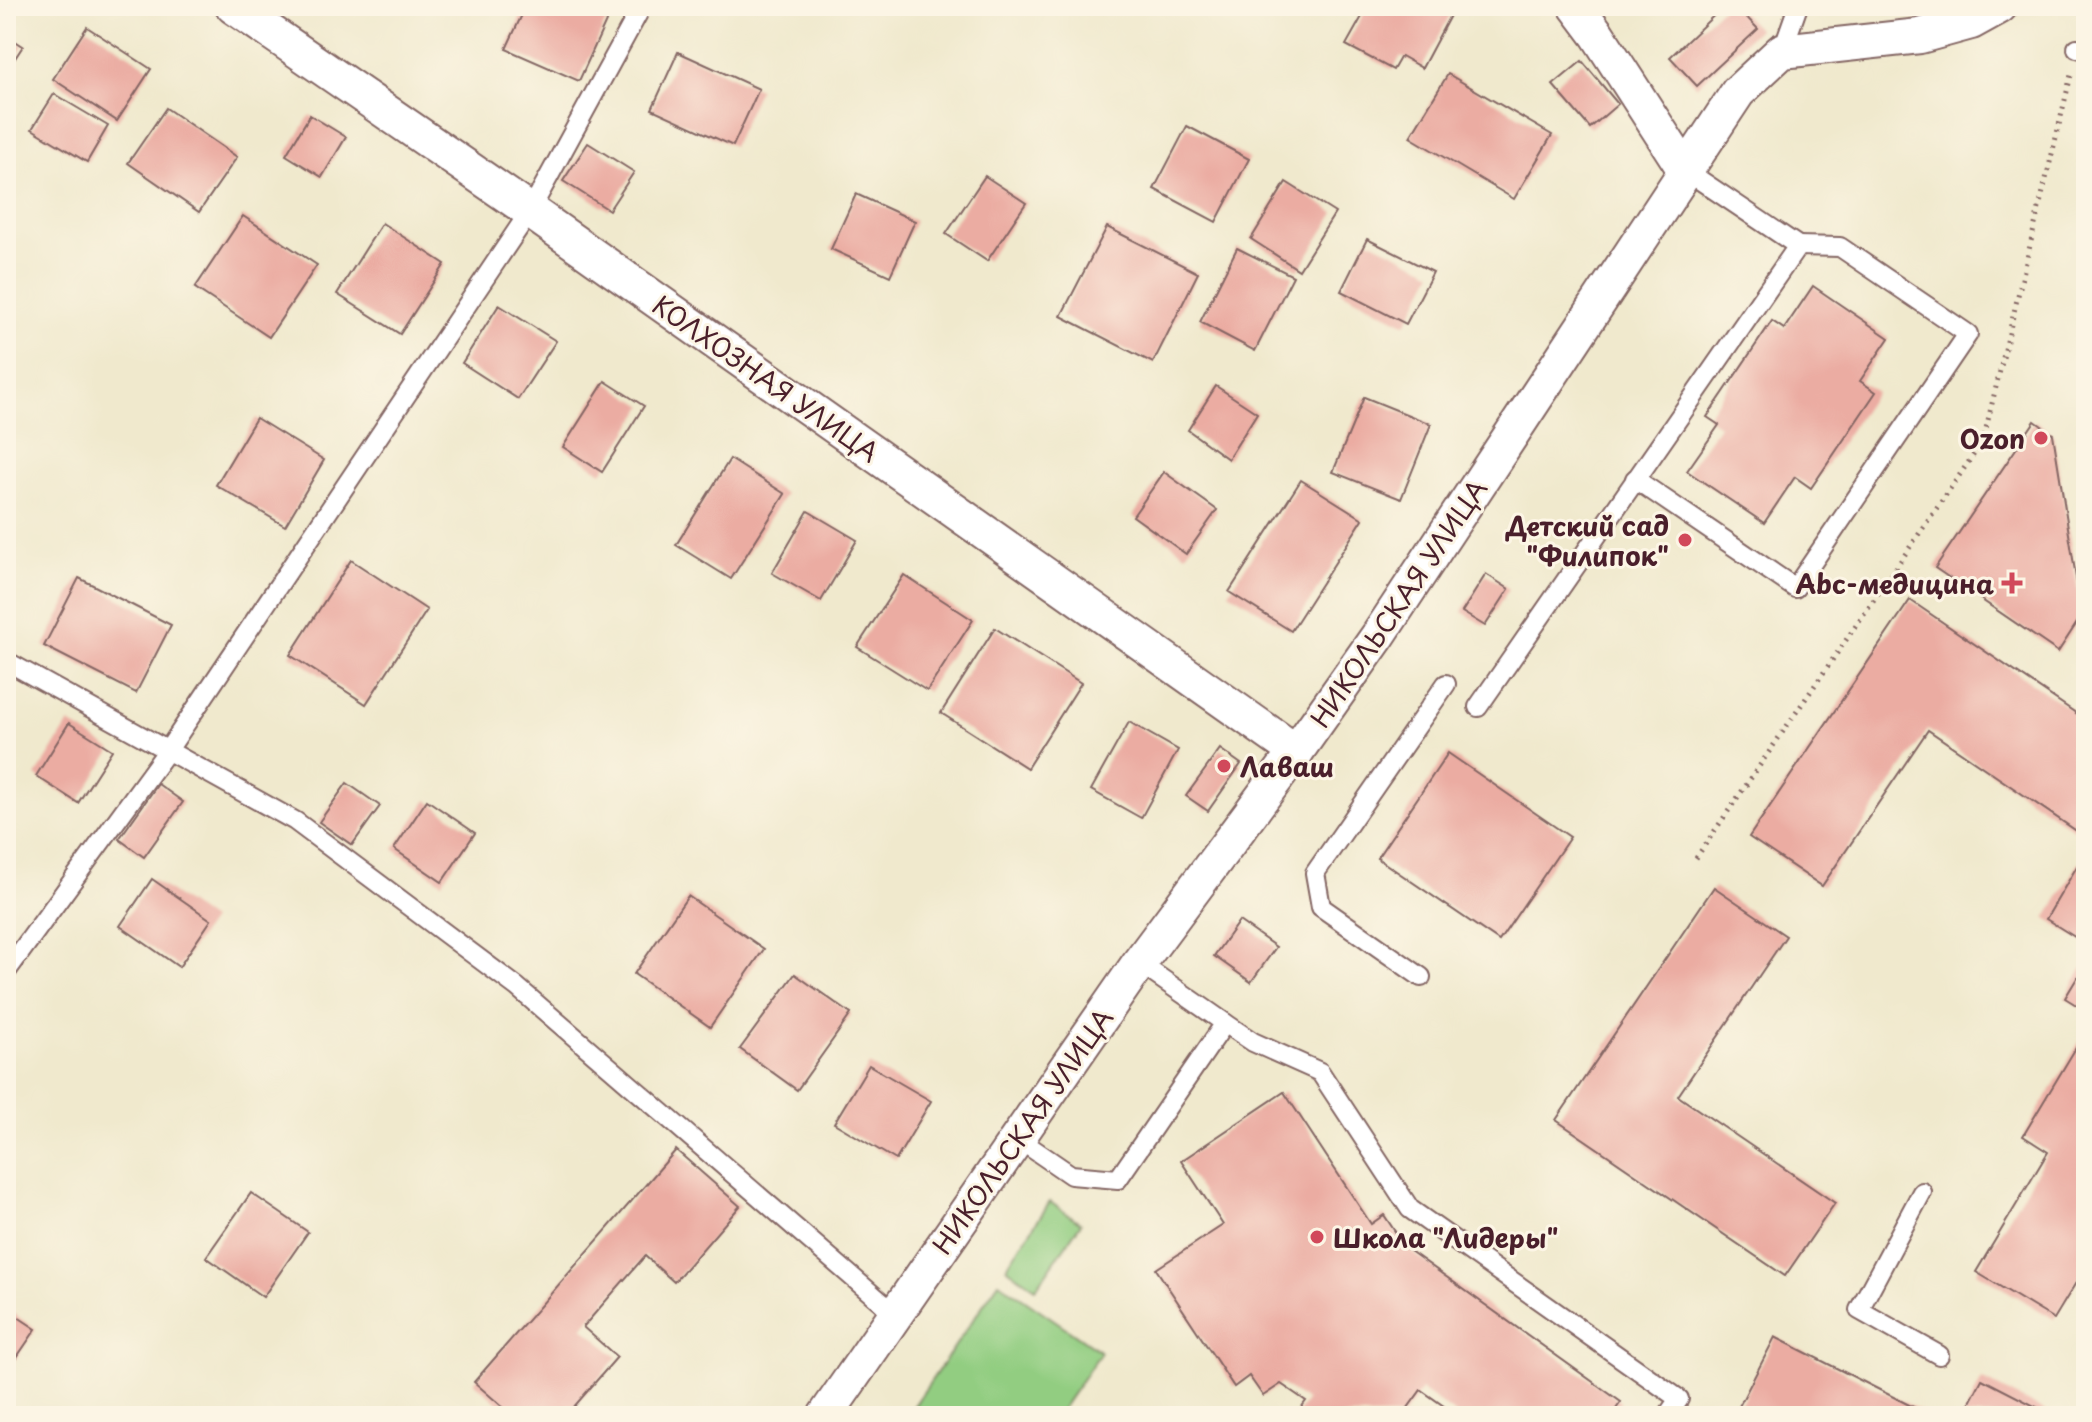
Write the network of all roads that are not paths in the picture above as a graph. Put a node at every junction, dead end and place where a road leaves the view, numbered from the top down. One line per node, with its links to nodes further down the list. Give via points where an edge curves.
1 (233, 6): 8 (street, КОЛХОЗНАЯ УЛИЦА)
2 (642, 6): 8 (lane)
3 (1576, 6): 7 (street)
4 (1798, 6): 6 (lane)
5 (2000, 6): 6 (street, via 1971,22 1920,36)
6 (1782, 51): 7 (street, НИКОЛЬСКАЯ УЛИЦА, via 1738,92)
7 (1685, 170): 9 (lane); 15 (street, НИКОЛЬСКАЯ УЛИЦА)
8 (530, 211): 14 (lane); 15 (street, КОЛХОЗНАЯ УЛИЦА)
9 (1798, 246): 10 (lane); 10 (lane, via 1840,247 1968,334 1795,588)
10 (1635, 479): 13 (lane)
11 (6, 661): 14 (lane)
12 (1446, 684): 18 (lane, via 1315,873 1321,907)
13 (1478, 707)
14 (168, 750): 17 (lane); 22 (lane, via 295,821 517,987)
15 (1296, 752): 16 (street, НИКОЛЬСКАЯ УЛИЦА)
16 (1139, 963): 19 (lane); 20 (street, НИКОЛЬСКАЯ УЛИЦА)
17 (6, 972)
18 (1421, 977)
19 (1225, 1023): 20 (lane, via 1118,1179 1071,1175); 25 (lane, via 1253,1042 1320,1072 1410,1209 1679,1399)
20 (1017, 1138): 22 (street, НИКОЛЬСКАЯ УЛИЦА)
21 (1922, 1192): 23 (lane, via 1859,1310)
22 (895, 1314): 24 (street, НИКОЛЬСКАЯ УЛИЦА)
23 (1939, 1355)
24 (825, 1416)
25 (1667, 1416)

